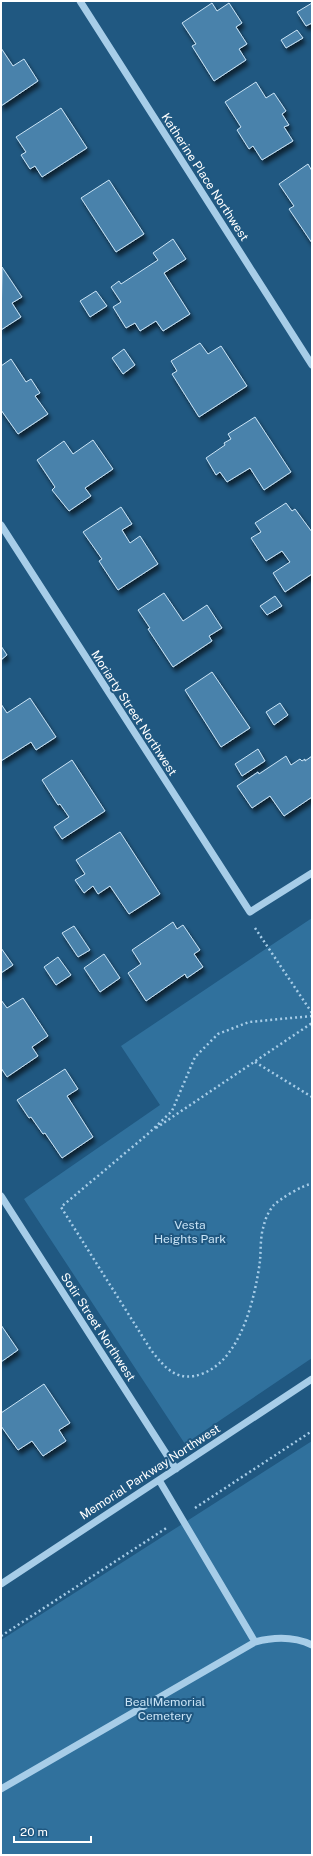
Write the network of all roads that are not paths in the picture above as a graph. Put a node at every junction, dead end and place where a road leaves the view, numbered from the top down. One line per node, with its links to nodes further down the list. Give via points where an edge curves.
1 (80, 1): 2 (street, Katherine Place Northwest)
2 (312, 365)
3 (1, 525): 4 (street, Moriarty Street Northwest, via 250,912)
4 (312, 873)
5 (1, 1196): 7 (street, Sotir Street Northwest)
6 (312, 1379): 7 (street, Memorial Parkway Northwest)
7 (176, 1469): 8 (street, Memorial Parkway Northwest)
8 (159, 1480): 9 (street, Memorial Parkway Northwest); 10 (street)
9 (1, 1584)
10 (255, 1642): 11 (street, via 290,1638); 12 (street)
11 (312, 1645)
12 (1, 1789)

